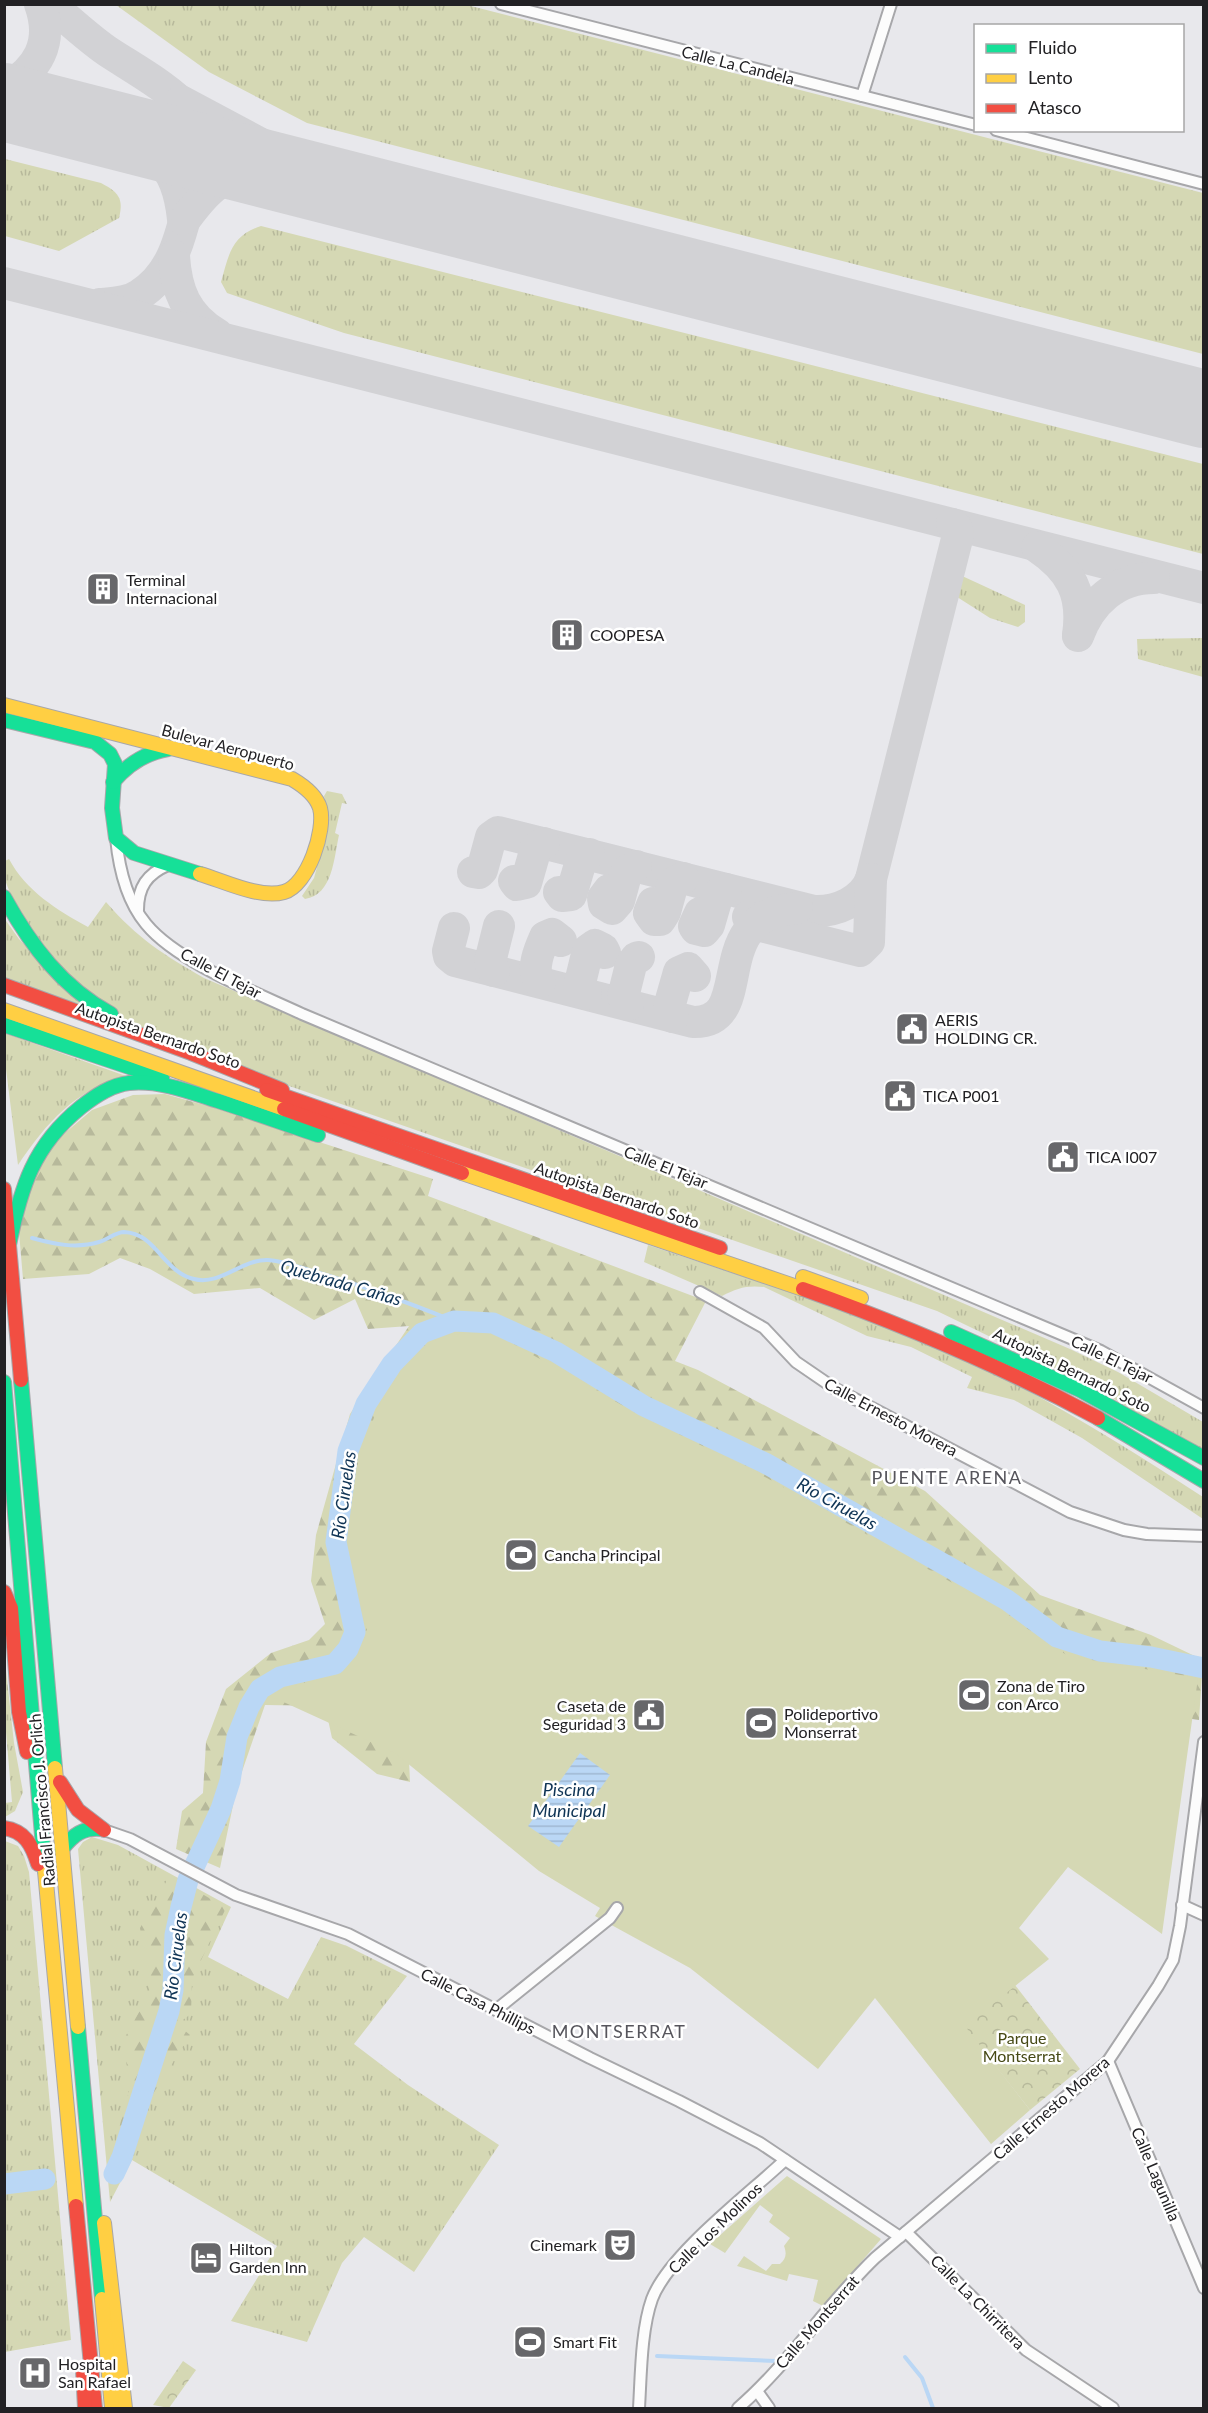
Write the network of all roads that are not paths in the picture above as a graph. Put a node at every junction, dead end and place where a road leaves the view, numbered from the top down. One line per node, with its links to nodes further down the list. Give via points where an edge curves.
1 (501, 4): 3 (street, Calle La Candela)
2 (891, 4): 3 (street)
3 (862, 96): 4 (street, Calle La Candela)
4 (974, 125)
5 (1004, 132): 6 (street)
6 (1203, 184)
7 (4, 705): 9 (main road, Bulevar Aeropuerto)
8 (6, 721): 10 (main road, via 95,742 113,757)
9 (173, 748): 10 (main road, via 139,757); 12 (main road, Bulevar Aeropuerto, via 292,779 310,791 321,818 318,840 306,871 289,891 269,895)
10 (113, 782): 11 (main road)
11 (116, 838): 12 (main road, Bulevar Aeropuerto, via 134,853); 14 (street, Calle El Tejar, via 122,878)
12 (168, 865): 14 (street, via 143,883)
13 (4, 897): 20 (main road, via 45,963 80,995 102,1010)
14 (138, 914): 28 (street, Calle El Tejar, via 169,944 206,968 302,1014 1101,1351)
15 (4, 985): 20 (main road, Autopista Bernardo Soto)
16 (4, 1000): 18 (main road, Autopista Bernardo Soto)
17 (4, 1011): 18 (main road, Autopista Bernardo Soto)
18 (20, 1011): 21 (main road, Autopista Bernardo Soto); 22 (main road, Autopista Bernardo Soto)
19 (7, 1026): 22 (main road, Autopista Bernardo Soto)
20 (191, 1053): 21 (main road)
21 (361, 1123): 29 (main road, Autopista Bernardo Soto, via 943,1329 1143,1423)
22 (356, 1137): 24 (main road, Autopista Bernardo Soto)
23 (4, 1189): 25 (main road, Radial Francisco J. Orlich)
24 (658, 1240): 25 (main road, via 566,1218 194,1093 163,1085 127,1083 87,1102 59,1124 34,1156 17,1204); 30 (main road, Autopista Bernardo Soto, via 887,1320 1022,1377 1125,1432)
25 (9, 1245): 34 (main road, Radial Francisco J. Orlich)
26 (700, 1292): 31 (street, Calle Ernesto Morera, via 764,1328 796,1362 834,1388 1070,1512 1124,1530)
27 (4, 1382): 35 (main road, Radial Francisco J. Orlich)
28 (1203, 1408)
29 (1203, 1458)
30 (1203, 1481)
31 (1203, 1536)
32 (4, 1592): 35 (main road, via 12,1621 19,1712)
33 (1203, 1742): 40 (street, Calle Ernesto Morera)
34 (57, 1774): 37 (main road, via 77,1811); 38 (main road, Radial Francisco J. Orlich)
35 (39, 1804): 39 (main road, Radial Francisco J. Orlich)
36 (4, 1828): 39 (main road, via 20,1831 29,1841)
37 (105, 1830): 38 (main road, via 82,1829); 43 (street, Calle Casa Phillips, via 130,1839 244,1899 348,1935)
38 (62, 1849): 45 (main road, Radial Francisco J. Orlich)
39 (48, 1904): 46 (main road, Radial Francisco J. Orlich)
40 (1182, 1905): 42 (street); 44 (street, Calle Ernesto Morera, via 1173,1960)
41 (616, 1908): 43 (street, via 610,1918)
42 (1203, 1915)
43 (496, 2010): 47 (street, Calle Casa Phillips, via 719,2121)
44 (1108, 2061): 48 (street, Calle Ernesto Morera); 49 (street, Calle Lagunilla)
45 (88, 2131): 53 (main road, Radial Francisco J. Orlich); 54 (main road, via 109,2257)
46 (69, 2132): 51 (main road, via 66,2186); 52 (main road, Radial Francisco J. Orlich)
47 (785, 2160): 48 (street, Calle Casa Phillips); 55 (street, Calle Los Molinos, via 692,2246 657,2288 647,2321)
48 (903, 2235): 50 (street, Calle Montserrat, via 849,2282); 58 (street, Calle La Chirritera, via 1026,2350)
49 (1203, 2288)
50 (757, 2391): 56 (street, Calle Montserrat); 57 (street)
51 (85, 2409)
52 (95, 2409)
53 (112, 2409)
54 (125, 2409)
55 (639, 2409)
56 (738, 2409)
57 (769, 2409)
58 (1113, 2409)

